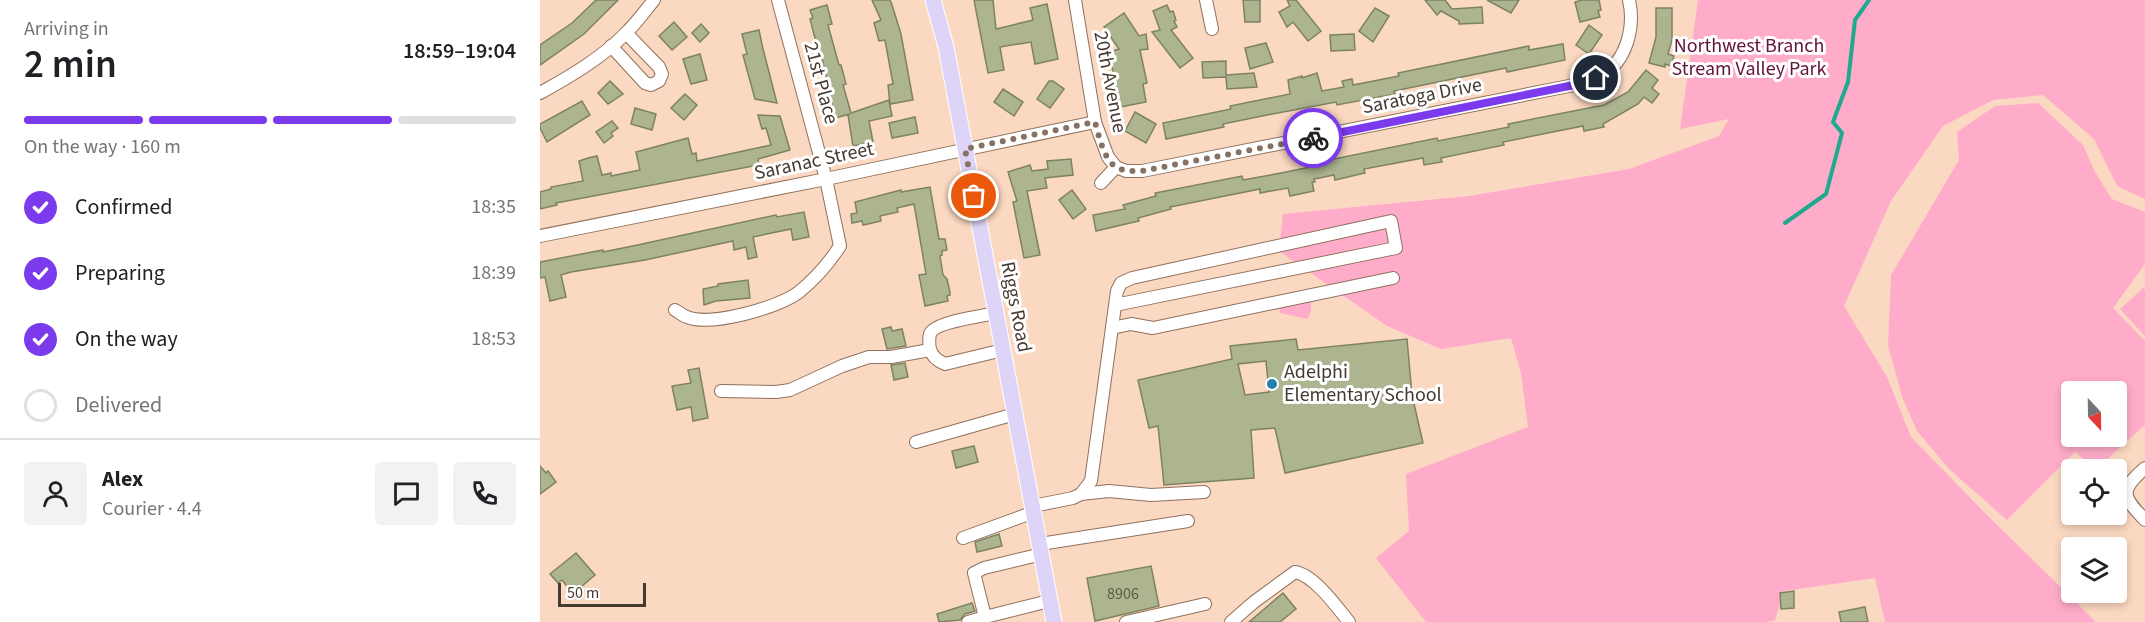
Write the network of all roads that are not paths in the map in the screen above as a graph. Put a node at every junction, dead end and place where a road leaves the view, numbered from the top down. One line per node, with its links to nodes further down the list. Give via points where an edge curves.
1 (654, 0): 8 (street)
2 (778, 0): 14 (street, 21st Place)
3 (933, 0): 12 (main road, Riggs Road)
4 (1076, 0): 11 (street, 20th Avenue)
5 (1206, 0): 7 (street)
6 (1629, 0): 13 (street, Saratoga Drive, via 1631,25 1625,46 1615,64 1596,78 1142,171)
7 (1212, 29)
8 (626, 33): 9 (street); 9 (street, via 659,67 659,81 645,83)
9 (611, 46): 10 (street)
10 (540, 93)
11 (1095, 122): 12 (street, Saranac Street); 13 (street, 20th Avenue, via 1108,157)
12 (965, 149): 14 (street, Saranac Street); 20 (main road, Riggs Road)
13 (1116, 167): 15 (street)
14 (826, 179): 16 (street, Saranac Street); 19 (street, 21st Place, via 840,246 798,292 778,304 710,320 688,318)
15 (1101, 183)
16 (540, 236)
17 (1393, 278): 21 (street, via 1153,328 1131,324)
18 (1115, 305): 18 (street, via 1121,283 1132,278 1391,221 1396,248); 21 (street)
19 (675, 310)
20 (996, 313): 22 (street, via 934,328); 23 (main road, Riggs Road)
21 (1112, 328): 29 (street, via 1091,481)
22 (930, 350): 23 (street, via 937,361 945,364); 24 (street, via 869,357 790,390)
23 (1003, 350): 25 (main road, Riggs Road)
24 (721, 391)
25 (1015, 414): 26 (street); 30 (main road, Riggs Road)
26 (915, 442)
27 (2145, 468): 31 (street, via 2126,491 2129,503)
28 (1204, 492): 29 (street)
29 (1082, 494): 30 (street)
30 (1033, 509): 33 (street); 34 (main road, Riggs Road)
31 (2145, 520)
32 (1188, 521): 34 (street)
33 (963, 538)
34 (1041, 549): 35 (main road, Riggs Road); 37 (street, via 975,573)
35 (1049, 601): 37 (street); 39 (main road, Riggs Road)
36 (1205, 604): 40 (street)
37 (985, 617): 38 (street)
38 (968, 622)
39 (1054, 622)
40 (1126, 622)
41 (1231, 622): 42 (street, via 1295,572 1302,573 1324,592)
42 (1349, 622)

